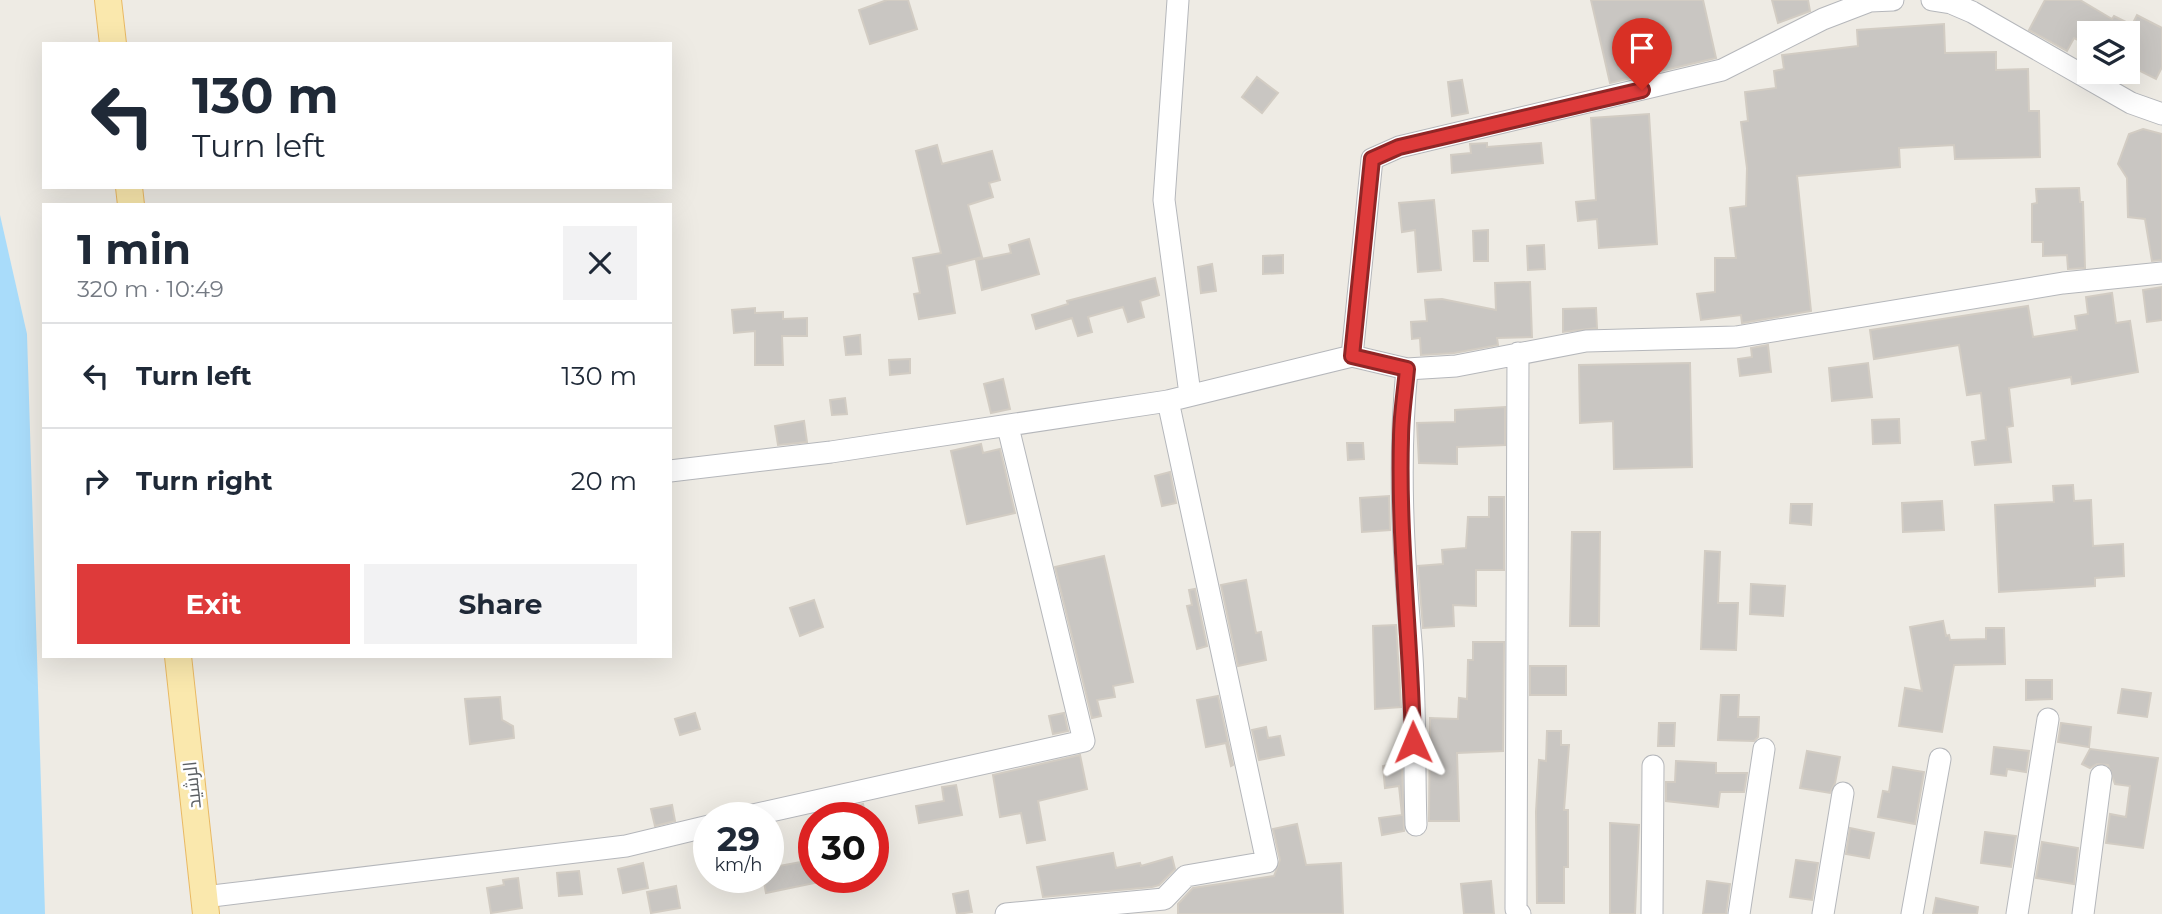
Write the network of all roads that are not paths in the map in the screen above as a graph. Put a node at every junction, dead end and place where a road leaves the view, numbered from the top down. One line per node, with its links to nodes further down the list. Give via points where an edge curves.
1 (108, 0): 6 (main road)
2 (1178, 0): 12 (street, via 1164,200)
3 (1893, 0): 5 (street)
4 (1932, 0): 7 (street, via 1972,12 2131,103)
5 (1828, 7): 10 (street, via 1722,70 1399,147 1372,159)
6 (113, 42)
7 (2162, 114)
8 (2162, 273): 9 (street, via 2063,283 1735,337 1587,341)
9 (1518, 353): 11 (street, via 1456,366); 28 (street, via 1516,908)
10 (1352, 356): 11 (street); 12 (street)
11 (1407, 369): 24 (street, via 1401,484)
12 (1190, 394): 13 (street)
13 (1168, 401): 14 (street); 27 (street, via 1267,862 1186,876 1164,899)
14 (1008, 427): 15 (street); 23 (street, via 1084,741)
15 (672, 471)
16 (178, 658): 26 (main road, الرشيد)
17 (2048, 719): 33 (street)
18 (1764, 749): 30 (street)
19 (1940, 759): 32 (street)
20 (1653, 765): 29 (street)
21 (2101, 776): 34 (street)
22 (1843, 793): 31 (street)
23 (784, 808)
24 (1416, 825)
25 (693, 830): 26 (street, via 626,846)
26 (205, 906)
27 (1006, 914)
28 (1520, 914)
29 (1651, 914)
30 (1739, 914)
31 (1823, 914)
32 (1912, 914)
33 (2017, 914)
34 (2083, 914)

